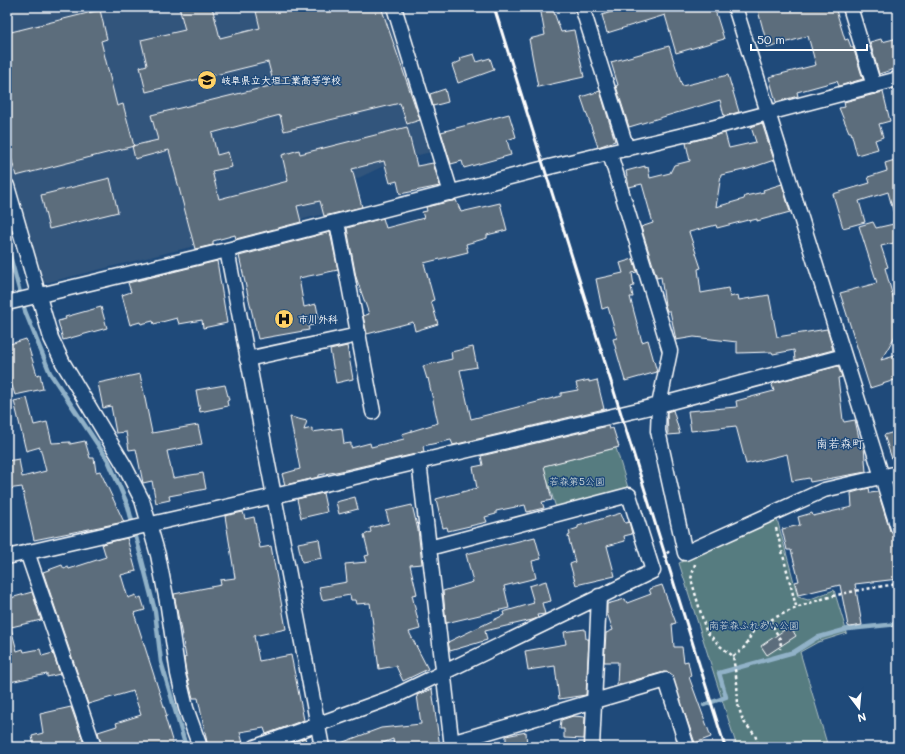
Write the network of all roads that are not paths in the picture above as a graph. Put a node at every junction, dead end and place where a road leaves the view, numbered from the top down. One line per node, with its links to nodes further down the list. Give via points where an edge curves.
1 (394, 7): 11 (street)
2 (582, 7): 8 (street)
3 (734, 7): 7 (street)
4 (850, 7): 6 (street)
5 (898, 79): 6 (street)
6 (874, 86): 7 (street)
7 (768, 113): 8 (street); 17 (street)
8 (628, 150): 9 (street)
9 (610, 154): 11 (street, via 544,168); 19 (street, via 670,351)
10 (7, 186): 14 (street)
11 (451, 193): 12 (street)
12 (337, 222): 13 (street); 16 (street)
13 (227, 250): 14 (street); 18 (street)
14 (36, 295): 15 (street); 25 (street, via 63,363 124,464 142,500)
15 (10, 302)
16 (358, 335): 18 (street); 20 (street)
17 (844, 356): 19 (street); 23 (street)
18 (248, 359): 24 (street)
19 (659, 405): 21 (street); 23 (street, via 658,431 685,553 824,490)
20 (373, 412)
21 (418, 461): 24 (street); 27 (street)
22 (898, 473): 23 (street)
23 (882, 477): 26 (street)
24 (274, 496): 25 (street); 33 (street)
25 (147, 525): 28 (street); 36 (street, via 168,607 186,708)
26 (898, 528)
27 (429, 548): 30 (street, via 629,495 652,571); 31 (street)
28 (27, 552): 29 (street); 35 (street)
29 (7, 557)
30 (599, 596): 31 (street); 32 (street)
31 (444, 672): 33 (street, via 393,698); 34 (street)
32 (595, 701): 34 (street); 39 (street); 40 (street, via 666,680)
33 (318, 724): 37 (street); 38 (street)
34 (451, 745)
35 (94, 747)
36 (200, 747)
37 (255, 747)
38 (322, 747)
39 (592, 747)
40 (687, 747)

